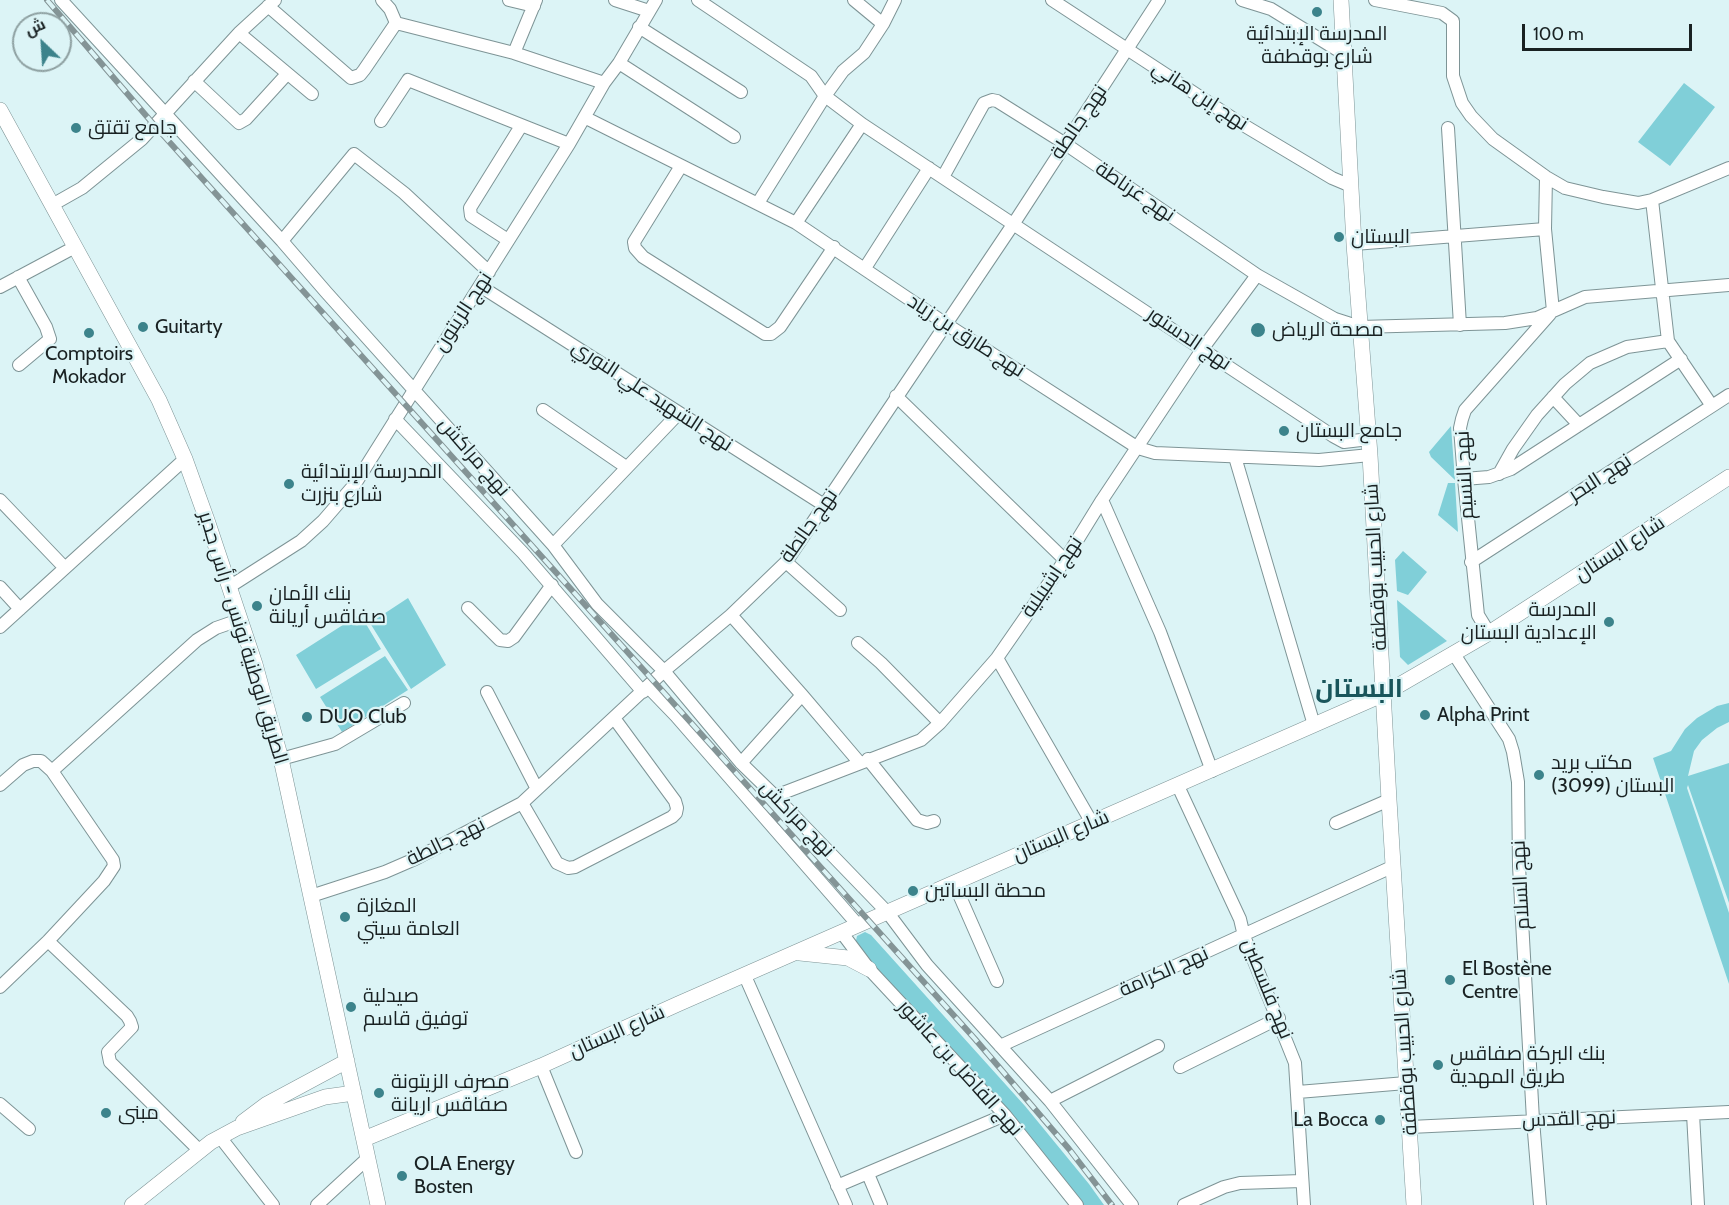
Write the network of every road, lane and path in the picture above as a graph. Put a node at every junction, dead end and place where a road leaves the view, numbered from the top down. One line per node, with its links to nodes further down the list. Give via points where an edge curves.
1 (61, 0): 31 (street, نهج مراكش)
2 (382, 0): 16 (street)
3 (510, 0): 14 (street)
4 (615, 0): 15 (street)
5 (698, 0): 29 (street, نهج الدستور, via 811,76)
6 (854, 0): 17 (street)
7 (895, 0): 17 (street)
8 (1052, 0): 20 (street, نهج إبن هاني)
9 (1159, 0): 20 (street, نهج جالطة)
10 (1242, 0): 22 (street, via 1272,9)
11 (1341, 0): 22 (main road, شارع الحبيب بوقطفة)
12 (1375, 0): 44 (street, via 1442,13 1453,21 1453,76 1462,103 1493,139)
13 (271, 3): 16 (street, via 351,78 360,75); 19 (street)
14 (535, 3): 21 (street)
15 (652, 5): 18 (street, نهج الزيتون)
16 (396, 23): 21 (street)
17 (884, 24): 29 (street)
18 (639, 27): 23 (street, نهج الزيتون); 27 (street)
19 (238, 33): 24 (street); 25 (street)
20 (1128, 50): 38 (street, نهج جالطة); 45 (street, نهج إبن هاني, via 1251,129)
21 (514, 53): 26 (street)
22 (1344, 54): 45 (main road, شارع الحبيب بوقطفة)
23 (619, 63): 26 (street, نهج الزيتون); 37 (street)
24 (286, 74): 25 (street, via 239,123); 28 (street)
25 (194, 81): 31 (street)
26 (604, 83): 32 (street, نهج الزيتون)
27 (741, 92)
28 (312, 94)
29 (825, 96): 34 (street, نهج الدستور); 47 (street)
30 (0, 110): 48 (main road, الطريق الوطنية تونس - رأس جدير)
31 (166, 114): 48 (street, via 103,172); 54 (street, نهج مراكش)
32 (586, 118): 39 (street, نهج الزيتون); 40 (street, نهج طارق بن زياد)
33 (381, 121): 35 (street, via 408,80)
34 (862, 124): 41 (street, نهج الدستور); 50 (street)
35 (521, 126): 39 (street); 53 (street, via 470,208 471,216)
36 (1448, 128): 52 (street)
37 (734, 137)
38 (1064, 143): 43 (street, نهج غرناطة, via 997,101 988,100); 49 (street, نهج جالطة); 60 (street, نهج غرناطة)
39 (569, 144): 53 (street, نهج الزيتون)
40 (681, 166): 47 (street, نهج طارق بن زياد); 57 (street, via 634,248 765,334 780,327)
41 (929, 168): 43 (street, نهج الدستور); 58 (street)
42 (1729, 168): 46 (street)
43 (943, 177): 49 (street, نهج الدستور)
44 (1546, 177): 46 (street, via 1565,188 1603,197 1638,203); 51 (street)
45 (1351, 186): 55 (main road, شارع الحبيب بوقطفة)
46 (1652, 200): 65 (street)
47 (758, 203): 50 (street, نهج طارق بن زياد)
48 (52, 205): 56 (main road, الطريق الوطنية تونس - رأس جدير)
49 (1014, 223): 68 (street, نهج جالطة); 72 (street, نهج الدستور)
50 (796, 224): 57 (street, نهج طارق بن زياد)
51 (1545, 229): 52 (street); 66 (street)
52 (1455, 235): 55 (street); 69 (street)
53 (508, 240): 59 (street, نهج الزيتون)
54 (282, 241): 59 (street, via 354,154 405,193); 76 (street, نهج مراكش)
55 (1354, 244): 70 (main road, شارع الحبيب بوقطفة)
56 (75, 247): 61 (street); 88 (main road, الطريق الوطنية تونس - رأس جدير, via 159,400)
57 (834, 248): 58 (street, نهج طارق بن زياد)
58 (865, 268): 68 (street, نهج طارق بن زياد)
59 (489, 272): 63 (street, نهج الزيتون)
60 (1257, 275): 70 (street, نهج غرناطة, via 1335,319); 72 (street, نهج إشبيلية)
61 (18, 277): 64 (street); 75 (street, via 50,339)
62 (1729, 285): 65 (street)
63 (480, 286): 76 (street, نهج الزيتون); 82 (street, نهج الشهيد علي النوري)
64 (0, 287)
65 (1662, 291): 66 (street, via 1585,297); 71 (street)
66 (1553, 311): 67 (street); 73 (street, نهج النسيم)
67 (1505, 323): 69 (street); 73 (street, via 1519,333)
68 (946, 324): 78 (street, نهج جالطة); 86 (street, نهج طارق بن زياد)
69 (1460, 325): 70 (street)
70 (1360, 327): 85 (main road, شارع الحبيب بوقطفة)
71 (1668, 341): 74 (street); 79 (street, via 1627,347 1590,363)
72 (1203, 348): 85 (street, نهج الدستور, via 1344,442); 86 (street, نهج إشبيلية)
73 (1518, 350): 92 (street, نهج النسيم, via 1465,410 1460,428)
74 (1681, 359): 80 (street); 84 (street)
75 (19, 365)
76 (413, 388): 83 (street, نهج الزيتون); 96 (street, نهج مراكش)
77 (1729, 395): 80 (street, نهج البحر)
78 (896, 396): 95 (street, نهج جالطة); 97 (street)
79 (1552, 398): 84 (street); 90 (street, via 1513,449)
80 (1712, 406): 99 (street, نهج البحر)
81 (543, 410): 89 (street)
82 (679, 413): 89 (street); 95 (street, نهج الشهيد علي النوري)
83 (395, 419): 101 (street); 102 (street, نهج الزيتون, via 355,484 322,521 301,541)
84 (1579, 425): 90 (street)
85 (1370, 447): 87 (street, نهج طارق بن زياد, via 1318,459); 118 (main road, شارع الحبيب بوقطفة)
86 (1138, 448): 87 (street, نهج طارق بن زياد, via 1155,453); 94 (street, نهج إشبيلية)
87 (1235, 457): 122 (street)
88 (185, 459): 100 (street); 102 (main road, الطريق الوطنية تونس - رأس جدير)
89 (626, 467): 96 (street)
90 (1500, 474): 92 (street)
91 (1729, 477): 110 (main road, شارع البستان)
92 (1464, 479): 99 (street, نهج النسيم)
93 (0, 500): 100 (street)
94 (1102, 500): 97 (street, نهج إشبيلية); 127 (street, via 1160,632)
95 (824, 506): 98 (street, نهج جالطة)
96 (553, 545): 114 (street, نهج مراكش, via 597,604)
97 (1065, 560): 113 (street, نهج إشبيلية)
98 (786, 562): 106 (street); 107 (street, نهج جالطة)
99 (1471, 562): 110 (street, نهج النسيم, via 1478,615)
100 (65, 568): 105 (street)
101 (552, 585): 104 (street, via 508,641 500,640); 115 (street)
102 (229, 586): 108 (main road, الطريق الوطنية تونس - رأس جدير)
103 (0, 587): 105 (street)
104 (468, 608)
105 (20, 609): 109 (street)
106 (840, 610)
107 (731, 615): 114 (street, نهج جالطة); 117 (street)
108 (240, 620): 123 (main road, الطريق الوطنية تونس - رأس جدير); 126 (street, via 197,640)
109 (0, 627)
110 (1489, 633): 112 (main road, شارع البستان)
111 (858, 643): 121 (street)
112 (1454, 654): 118 (main road, شارع البستان); 164 (street, نهج السلام, via 1514,752)
113 (997, 658): 121 (street, نهج إشبيلية); 135 (street)
114 (664, 671): 115 (street, نهج جالطة); 125 (street, نهج مراكش)
115 (645, 689): 120 (street, نهج جالطة); 141 (street)
116 (487, 692): 130 (street)
117 (802, 695): 124 (street); 125 (street)
118 (1382, 695): 122 (main road, شارع البستان); 132 (main road, شارع الحبيب بوقطفة)
119 (404, 703): 123 (street, via 335,744)
120 (614, 718): 130 (street, نهج جالطة); 133 (street, via 671,795 677,808 672,818 568,867 557,863)
121 (940, 723): 124 (street, نهج إشبيلية, via 921,740)
122 (1314, 725): 127 (main road, شارع البستان)
123 (281, 759): 139 (main road, الطريق الوطنية تونس - رأس جدير)
124 (863, 761): 131 (street, نهج إشبيلية); 134 (street, via 917,820 927,824)
125 (741, 763): 131 (street, نهج مراكش)
126 (52, 771): 128 (street, via 41,760 33,761); 144 (street, via 114,866)
127 (1212, 771): 129 (main road, شارع البستان)
128 (0, 785)
129 (1178, 786): 135 (main road, شارع البستان); 143 (street, نهج فلسطين, via 1240,919)
130 (537, 789): 133 (street, نهج جالطة)
131 (776, 796): 140 (street, نهج مراكش)
132 (1389, 800): 136 (street); 137 (main road, شارع الحبيب بوقطفة)
133 (522, 803): 139 (street, نهج جالطة, via 415,859)
134 (934, 821)
135 (1092, 823): 138 (main road, شارع البستان)
136 (1336, 824)
137 (1394, 866): 143 (street, نهج الكرامة); 156 (main road, شارع الحبيب بوقطفة)
138 (954, 883): 140 (main road, شارع البستان); 148 (street)
139 (311, 896): 153 (main road, الطريق الوطنية تونس - رأس جدير)
140 (888, 913): 141 (main road, شارع البستان); 151 (street, نهج مراكش, via 927,965)
141 (858, 925): 142 (main road, شارع البستان)
142 (842, 933): 145 (main road, شارع البستان); 146 (street, نهج الفاضل بن عاشور)
143 (1244, 936): 150 (street, نهج فلسطين); 151 (street, نهج الكرامة)
144 (48, 941): 149 (street); 170 (street, via 130,1021 132,1027 108,1052 110,1062)
145 (797, 953): 146 (main road, via 849,958); 147 (main road, شارع البستان)
146 (869, 969): 163 (street, نهج الفاضل بن عاشور)
147 (745, 976): 154 (main road, شارع البستان); 175 (street)
148 (997, 981)
149 (0, 987)
150 (1279, 1018): 155 (street); 157 (street, نهج فلسطين, via 1295,1063)
151 (1000, 1046): 159 (street, نهج مراكش)
152 (1158, 1046): 159 (street)
153 (346, 1061): 158 (main road, الطريق الوطنية تونس - رأس جدير); 166 (main road, via 267,1104)
154 (541, 1066): 169 (main road, شارع البستان); 171 (street)
155 (1180, 1067)
156 (1406, 1083): 157 (street); 165 (main road, شارع الحبيب بوقطفة)
157 (1298, 1092): 174 (street, نهج فلسطين)
158 (354, 1093): 166 (main road, via 325,1097); 169 (main road, الطريق الوطنية تونس - رأس جدير)
159 (1050, 1101): 183 (street, نهج مراكش)
160 (0, 1104): 167 (street)
161 (1729, 1112): 162 (street, نهج القدس)
162 (1693, 1114): 164 (street, نهج القدس); 188 (street)
163 (1005, 1115): 173 (street); 182 (street, نهج الفاضل بن عاشور)
164 (1533, 1120): 165 (street, نهج القدس); 187 (street, نهج السلام)
165 (1410, 1127): 186 (main road, شارع الحبيب بوقطفة)
166 (237, 1128): 168 (main road)
167 (29, 1129)
168 (220, 1137): 170 (main road); 177 (street)
169 (364, 1139): 172 (main road, الطريق الوطنية تونس - رأس جدير)
170 (200, 1151): 176 (main road)
171 (576, 1152)
172 (368, 1158): 178 (street); 179 (main road, الطريق الوطنية تونس - رأس جدير)
173 (868, 1174): 175 (street); 181 (street)
174 (1302, 1181): 184 (street, via 1240,1183); 185 (street, نهج فلسطين)
175 (837, 1186): 180 (street)
176 (132, 1205)
177 (273, 1205)
178 (317, 1205)
179 (378, 1205)
180 (846, 1205)
181 (881, 1205)
182 (1077, 1205)
183 (1132, 1205)
184 (1184, 1205)
185 (1304, 1205)
186 (1414, 1205)
187 (1540, 1205)
188 (1698, 1205)

